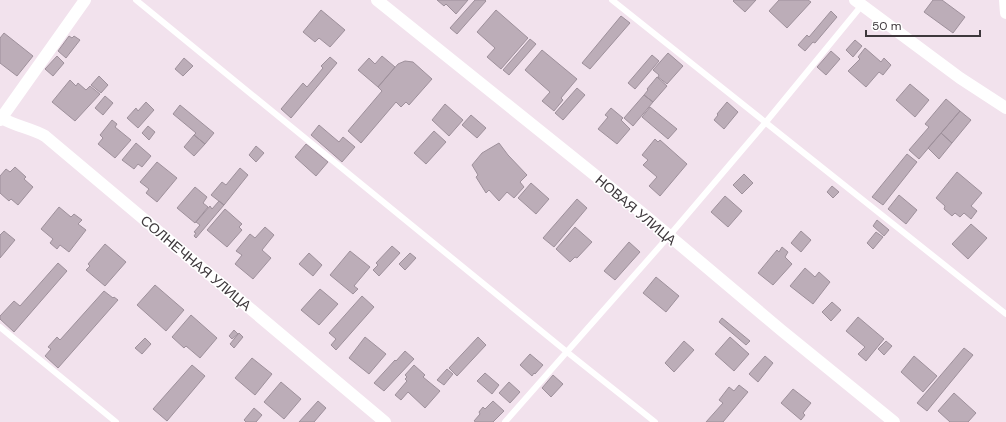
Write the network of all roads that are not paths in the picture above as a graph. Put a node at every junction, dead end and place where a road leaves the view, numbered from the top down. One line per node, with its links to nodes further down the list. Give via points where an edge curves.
1 (85, 0): 9 (street)
2 (136, 0): 14 (lane)
3 (377, 0): 11 (street, НОВАЯ УЛИЦА)
4 (612, 0): 10 (lane)
5 (1005, 0): 7 (street)
6 (858, 2): 8 (street, via 960,78); 10 (lane)
7 (1006, 13)
8 (1006, 108)
9 (0, 118): 16 (street, СОЛНЕЧНАЯ УЛИЦА, via 45,136)
10 (766, 122): 11 (lane); 12 (lane)
11 (669, 236): 14 (lane); 19 (street, НОВАЯ УЛИЦА)
12 (1006, 314)
13 (0, 327): 15 (lane)
14 (567, 352): 17 (lane); 18 (lane)
15 (116, 422)
16 (384, 422)
17 (505, 422)
18 (655, 422)
19 (894, 422)

